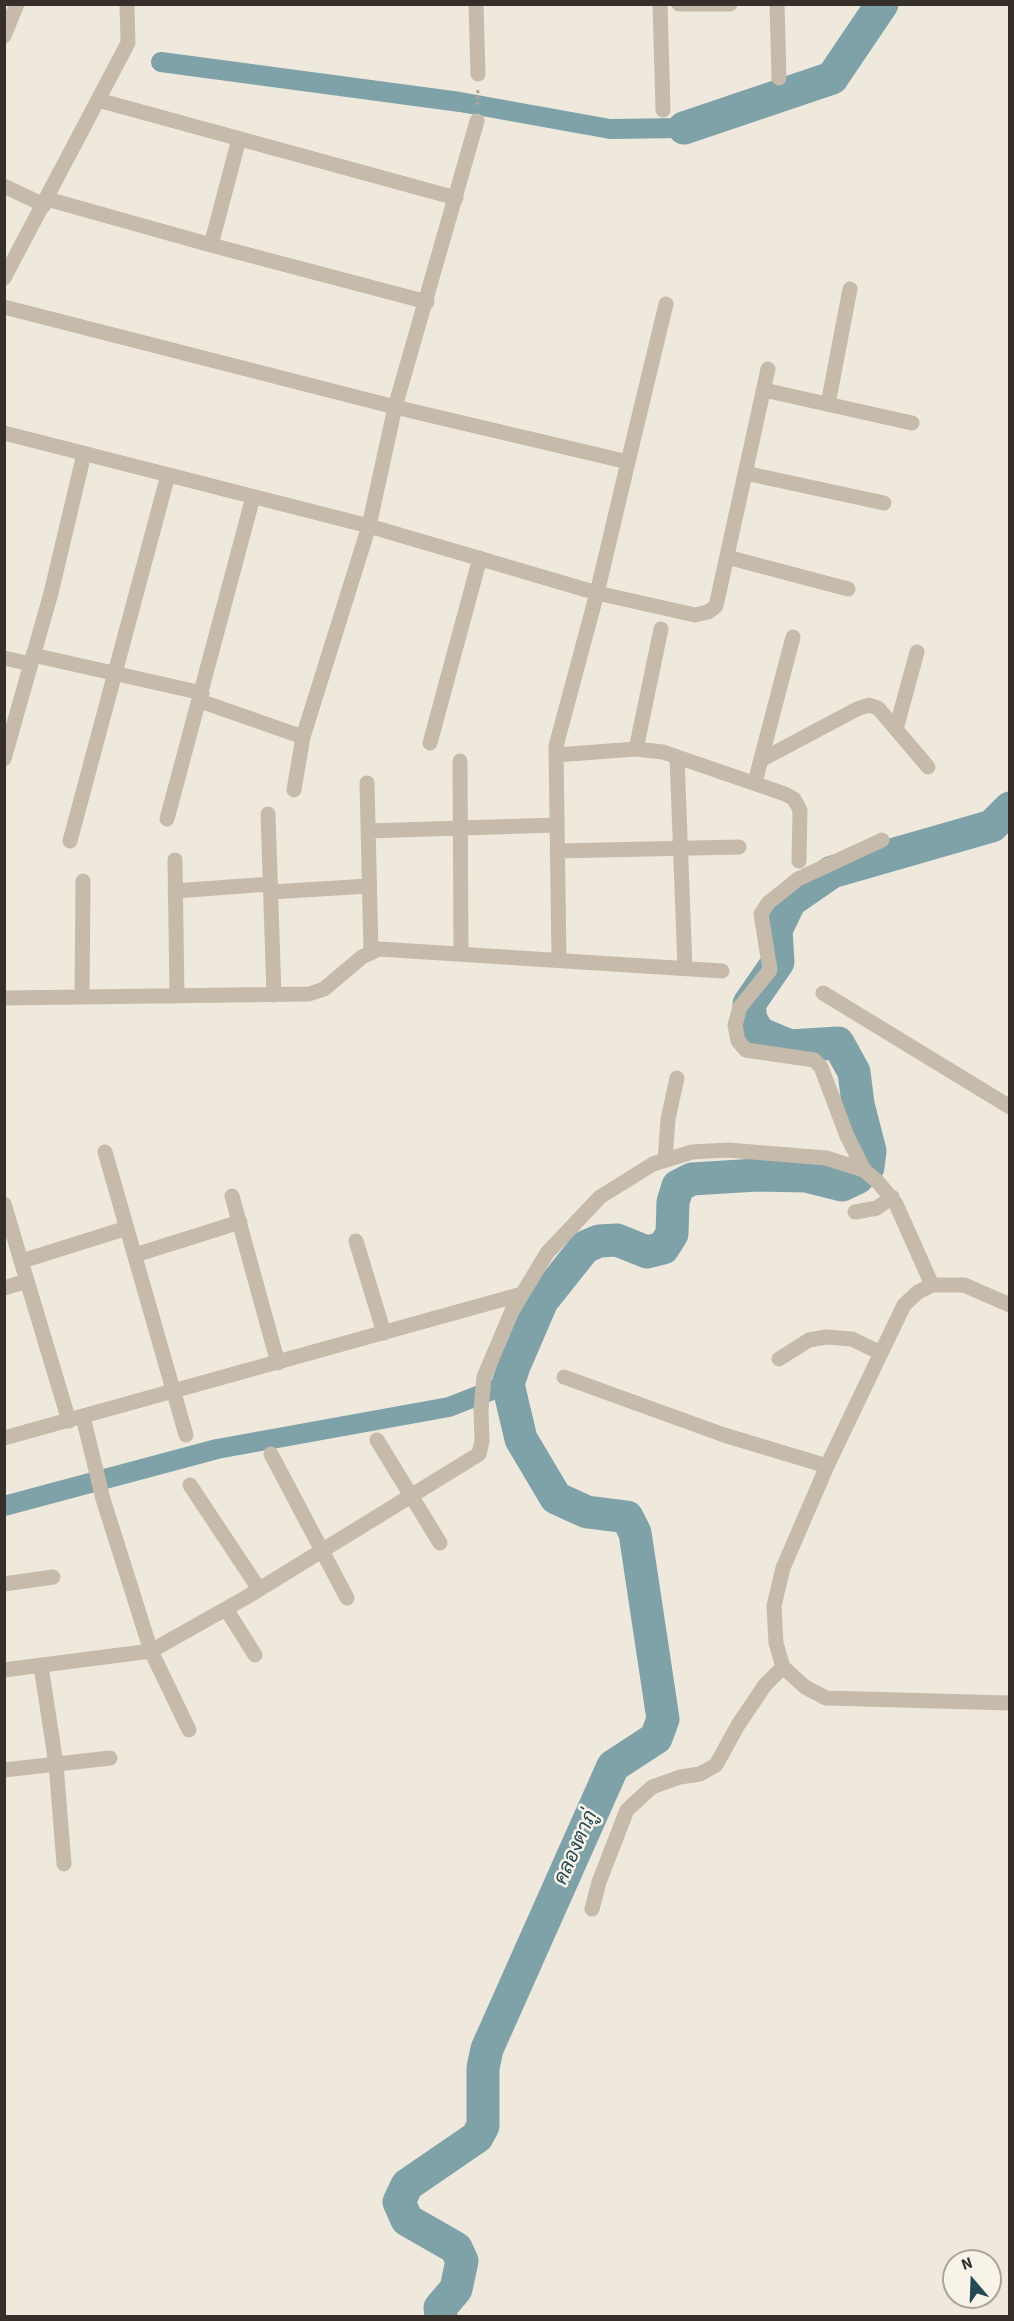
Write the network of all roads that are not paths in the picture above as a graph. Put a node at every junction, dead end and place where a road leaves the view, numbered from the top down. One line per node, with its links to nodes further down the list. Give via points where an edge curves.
1 (17, 4): 8 (street)
2 (127, 4): 11 (street, via 128,43)
3 (476, 4): 9 (street)
4 (660, 4): 12 (street)
5 (679, 4): 6 (street)
6 (730, 4)
7 (777, 4): 10 (street)
8 (4, 36)
9 (478, 74)
10 (779, 78)
11 (98, 100): 14 (street); 17 (street)
12 (663, 110)
13 (477, 122): 16 (street)
14 (239, 139): 16 (street); 18 (street)
15 (4, 186): 17 (street)
16 (456, 198): 21 (street)
17 (46, 202): 18 (street); 19 (street)
18 (211, 246): 21 (street)
19 (4, 278)
20 (850, 289): 26 (street)
21 (427, 302): 27 (street)
22 (666, 304): 31 (street)
23 (4, 307): 27 (street)
24 (768, 369): 25 (street)
25 (764, 390): 26 (street); 32 (street)
26 (828, 404): 28 (street)
27 (395, 407): 31 (street); 36 (street)
28 (912, 423)
29 (4, 433): 30 (street)
30 (84, 454): 33 (street); 45 (street)
31 (628, 462): 40 (street)
32 (746, 473): 35 (street); 37 (street)
33 (168, 475): 34 (street); 46 (street)
34 (253, 497): 36 (street); 47 (street)
35 (884, 503)
36 (369, 525): 38 (street); 49 (street)
37 (727, 557): 39 (street); 40 (street, via 716,606 708,612 695,615)
38 (480, 558): 40 (street); 50 (street)
39 (848, 589)
40 (597, 593): 52 (street)
41 (661, 629): 51 (street)
42 (793, 637): 55 (street)
43 (917, 652): 48 (street)
44 (4, 658): 45 (street)
45 (32, 660): 46 (street); 54 (street)
46 (116, 674): 47 (street); 67 (street)
47 (201, 697): 49 (street); 62 (street)
48 (896, 729): 55 (street, via 878,708 869,705); 57 (street)
49 (303, 737): 60 (street)
50 (430, 743)
51 (636, 749): 52 (street); 53 (street)
52 (556, 755): 63 (street)
53 (677, 757): 58 (street); 69 (street)
54 (4, 759)
55 (761, 760): 58 (street)
56 (460, 761): 64 (street)
57 (928, 767)
58 (755, 782): 72 (street, via 785,794 800,810)
59 (368, 783): 65 (street)
60 (294, 790)
61 (268, 814): 75 (street)
62 (167, 819)
63 (556, 825): 64 (street); 70 (street)
64 (460, 827): 65 (street); 77 (street)
65 (368, 831): 74 (street)
66 (882, 840): 91 (street, via 798,879 768,903 761,914 770,970 740,1007 735,1025 738,1041 747,1050 813,1060 821,1067)
67 (70, 841)
68 (739, 848): 69 (street)
69 (681, 850): 70 (street); 80 (street)
70 (557, 851): 79 (street)
71 (175, 860): 76 (street)
72 (799, 861)
73 (82, 881): 85 (street)
74 (369, 886): 75 (street); 78 (street)
75 (271, 888): 76 (street); 83 (street)
76 (175, 891): 84 (street)
77 (461, 952): 78 (street); 79 (street)
78 (371, 953): 83 (street, via 324,989 309,994)
79 (559, 959): 80 (street)
80 (685, 968): 81 (street)
81 (722, 971)
82 (824, 993): 88 (street)
83 (273, 995): 84 (street)
84 (177, 996): 85 (street)
85 (82, 997): 86 (street)
86 (4, 999)
87 (677, 1078): 90 (street)
88 (1010, 1107)
89 (105, 1152): 97 (street)
90 (665, 1160): 91 (street, via 692,1152 728,1150 826,1158); 104 (street, via 600,1197 547,1253)
91 (864, 1170): 93 (street)
92 (232, 1196): 96 (street)
93 (892, 1197): 95 (street, via 877,1208); 102 (street)
94 (4, 1204): 100 (street)
95 (855, 1212)
96 (240, 1221): 99 (street); 109 (street)
97 (127, 1228): 99 (street); 100 (street)
98 (356, 1240): 106 (street)
99 (135, 1255): 111 (street)
100 (22, 1261): 101 (street)
101 (27, 1281): 103 (street); 112 (street)
102 (932, 1286): 105 (street, via 964,1285); 107 (street, via 904,1305)
103 (4, 1288)
104 (522, 1294): 106 (street); 119 (street, via 484,1377 479,1454)
105 (1010, 1305)
106 (384, 1332): 109 (street)
107 (881, 1353): 108 (street, via 852,1339 826,1337 809,1340); 117 (street)
108 (779, 1359)
109 (278, 1362): 111 (street)
110 (564, 1377): 117 (street, via 724,1435)
111 (175, 1392): 112 (street); 113 (street)
112 (76, 1419): 114 (street); 127 (street, via 95,1468)
113 (186, 1435)
114 (4, 1438)
115 (377, 1440): 119 (street)
116 (271, 1454): 121 (street)
117 (826, 1466): 130 (street, via 783,1568 774,1606 776,1643)
118 (190, 1485): 124 (street)
119 (410, 1496): 120 (street); 121 (street)
120 (440, 1543)
121 (324, 1550): 124 (street); 125 (street)
122 (53, 1577): 123 (street)
123 (4, 1584)
124 (259, 1589): 126 (street)
125 (347, 1598)
126 (226, 1609): 127 (street); 128 (street)
127 (151, 1651): 129 (street); 133 (street)
128 (255, 1655)
129 (41, 1666): 131 (street); 135 (street)
130 (783, 1667): 132 (street, via 805,1687 826,1698); 138 (street, via 765,1685 717,1765 700,1774 652,1787 627,1810)
131 (4, 1670)
132 (1010, 1703)
133 (189, 1730)
134 (110, 1758): 135 (street)
135 (56, 1764): 136 (street); 137 (street)
136 (4, 1770)
137 (64, 1864)
138 (592, 1909)

